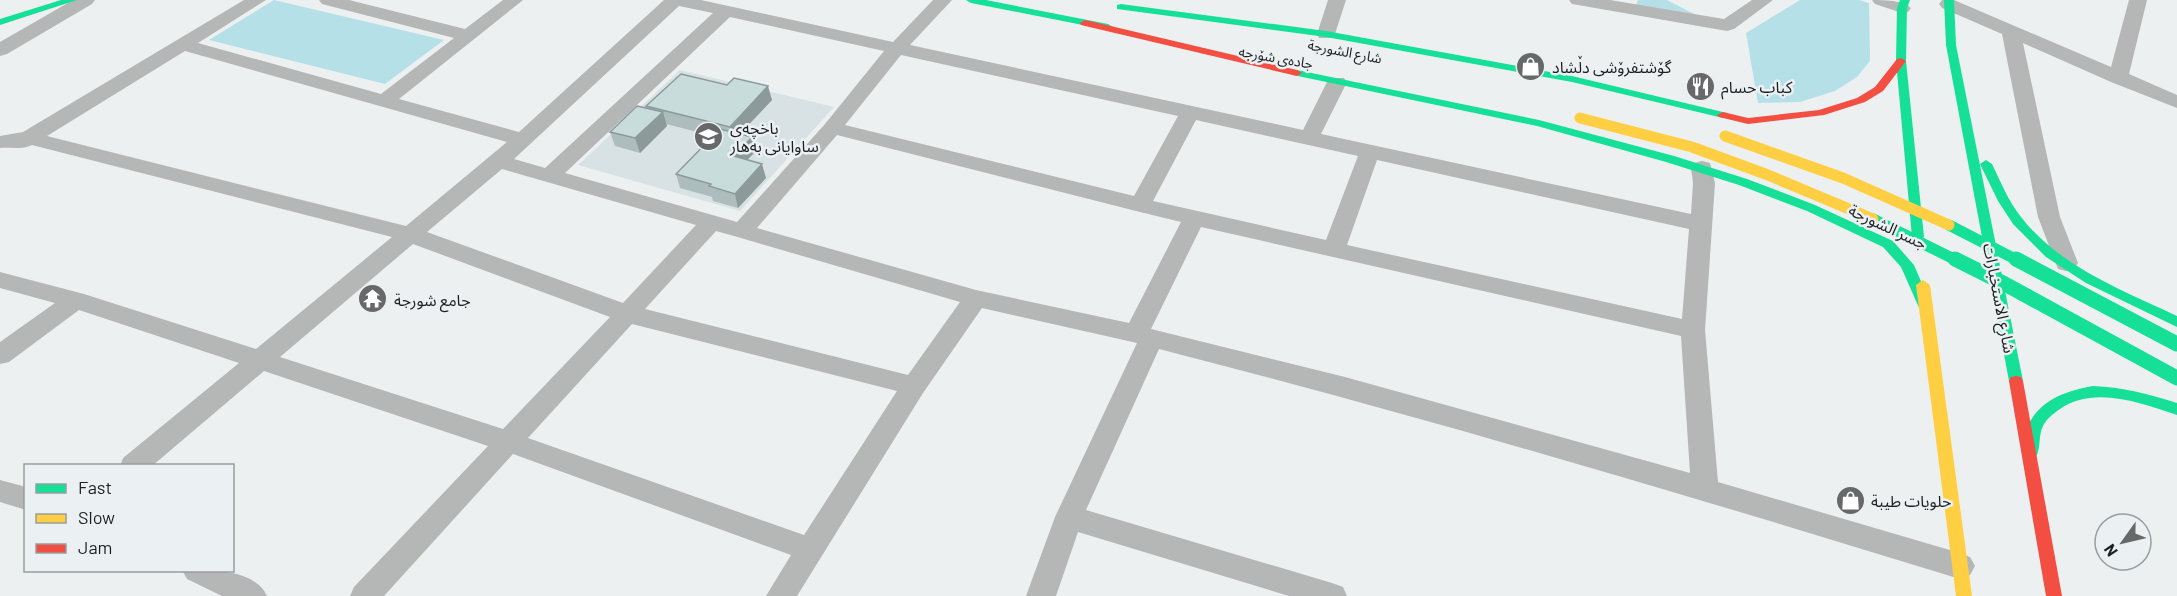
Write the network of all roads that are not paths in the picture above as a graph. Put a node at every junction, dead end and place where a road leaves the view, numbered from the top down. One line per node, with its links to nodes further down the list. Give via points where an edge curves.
1 (72, 0): 18 (main road)
2 (86, 0): 26 (street)
3 (258, 0): 24 (street)
4 (328, 0): 23 (street)
5 (514, 0): 23 (street)
6 (676, 0): 17 (street); 42 (street)
7 (943, 0): 25 (street)
8 (971, 0): 19 (main road, جادەی شۆرجە)
9 (1337, 0): 22 (street)
10 (1578, 0): 20 (street)
11 (1678, 0): 20 (street)
12 (1764, 0): 20 (street)
13 (1881, 0): 16 (street)
14 (2138, 0): 30 (street)
15 (1948, 2): 21 (street); 38 (main road, شارع الاستخبارات, via 1951,45)
16 (1904, 4): 28 (main road)
17 (726, 11): 25 (street); 48 (street)
18 (0, 22)
19 (1085, 23): 29 (main road, جادەی شۆرجە); 31 (main road)
20 (1727, 25)
21 (2011, 31): 30 (street); 56 (street, via 2049,217)
22 (1326, 34): 27 (main road, شارع الشورجة, via 1115,5); 36 (main road, via 1572,79)
23 (469, 36): 32 (street)
24 (183, 45): 32 (street); 40 (street)
25 (897, 48): 34 (street); 37 (street)
26 (0, 50)
27 (1367, 56)
28 (1901, 61): 36 (main road, via 1879,89 1861,100 1820,113); 60 (main road)
29 (1387, 77)
30 (2118, 78): 33 (street)
31 (1337, 82): 41 (street); 47 (main road, via 1539,123)
32 (386, 100): 42 (street)
33 (2177, 102)
34 (1190, 112): 41 (street); 49 (street)
35 (1575, 117): 69 (main road, جسر الشورجة, bridge, via 1705,151 1864,214)
36 (1748, 121): 47 (main road, via 1778,137 1792,154 1792,167 1779,176 1746,178)
37 (832, 128): 49 (street); 53 (street)
38 (1968, 128): 56 (main road, via 2022,228); 75 (main road, شارع الاستخبارات)
39 (1714, 132): 65 (main road, جسر الشورجة, bridge, via 1799,160 1893,198 2016,257)
40 (30, 138): 43 (street); 45 (street); 54 (street)
41 (1309, 138): 44 (street)
42 (523, 140): 46 (street)
43 (0, 142)
44 (1370, 152): 52 (street); 55 (street)
45 (0, 156)
46 (498, 161): 48 (street); 54 (street)
47 (1702, 168): 52 (street); 60 (main road, via 1811,208 1888,244 1911,269)
48 (549, 176): 51 (street)
49 (1140, 205): 50 (street)
50 (1194, 218): 55 (street); 64 (street)
51 (711, 223): 53 (street); 61 (street)
52 (1701, 224): 63 (street)
53 (742, 231): 58 (street)
54 (412, 235): 61 (street); 67 (street)
55 (1334, 249): 63 (street)
56 (2066, 263): 62 (main road)
57 (0, 280): 59 (street)
58 (976, 298): 64 (street); 71 (street)
59 (76, 300): 66 (street); 67 (street)
60 (1924, 307): 81 (main road)
61 (628, 314): 71 (street); 73 (street)
62 (2173, 320): 68 (main road, via 2142,321 2127,333 2125,351)
63 (1693, 330): 76 (street)
64 (1144, 336): 76 (street, via 1345,387); 79 (street)
65 (2177, 344)
66 (0, 355)
67 (260, 360): 73 (street); 74 (street)
68 (2137, 372)
69 (2177, 378)
70 (2148, 384): 72 (main road)
71 (914, 386): 80 (street)
72 (2177, 407): 75 (main road, via 2105,392 2064,398 2048,407 2036,422 2030,447)
73 (509, 442): 80 (street); 84 (street)
74 (134, 464)
75 (2035, 478): 89 (main road, شارع الاستخبارات)
76 (1705, 489): 81 (street)
77 (0, 490): 78 (street)
78 (24, 497)
79 (1069, 517): 86 (street); 87 (street)
80 (810, 549): 85 (street)
81 (1960, 566): 88 (main road)
82 (201, 572): 83 (street)
83 (252, 596)
84 (365, 596)
85 (781, 596)
86 (1041, 596)
87 (1332, 596)
88 (1964, 596)
89 (2054, 596)

